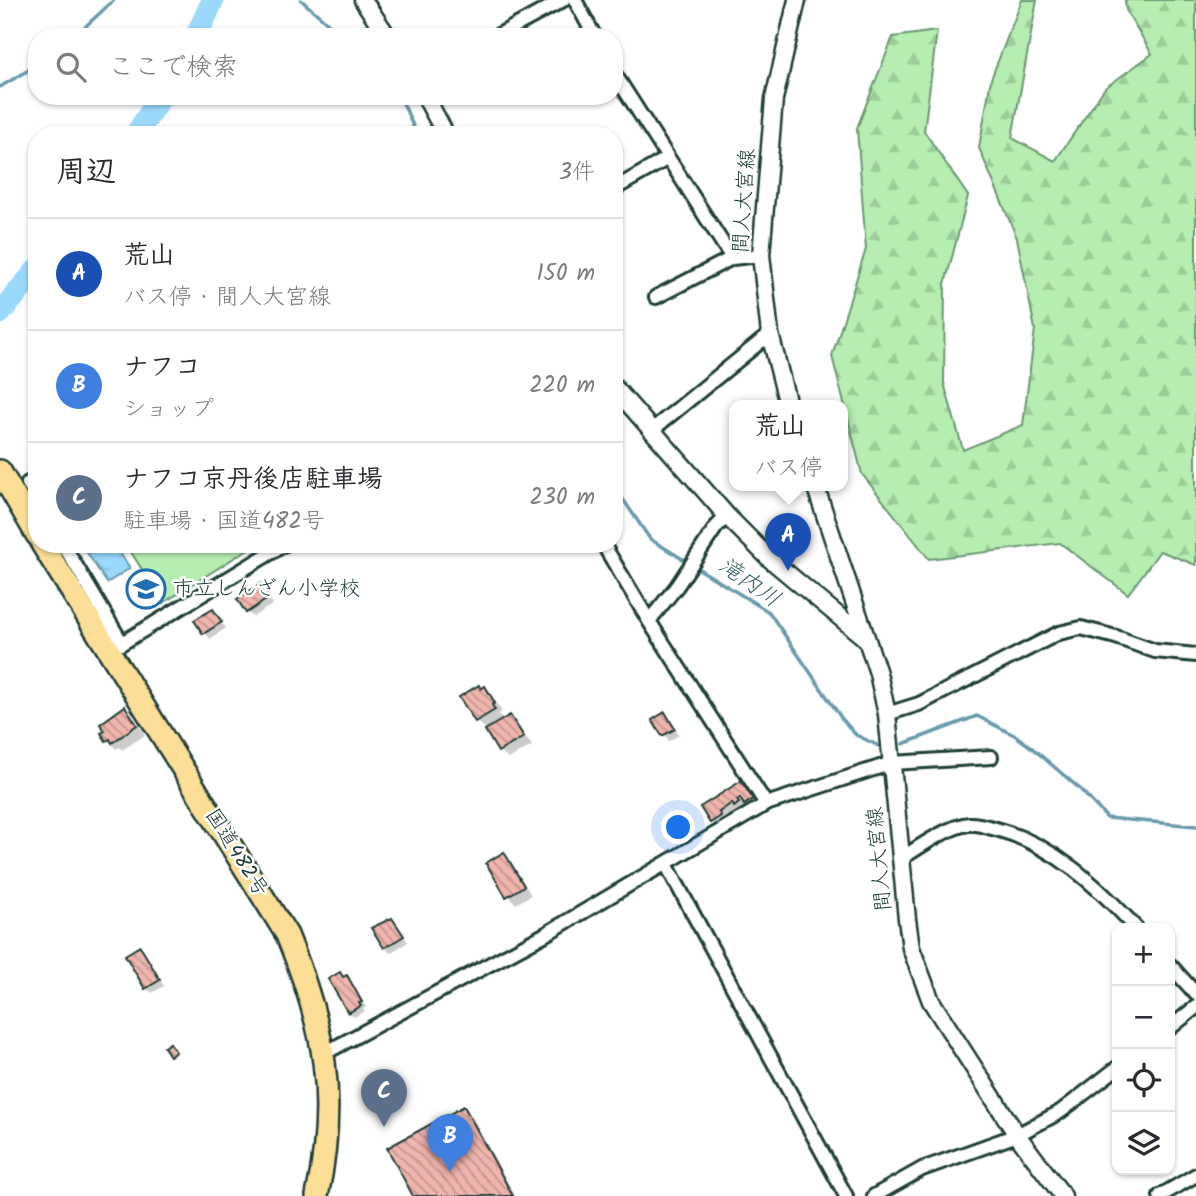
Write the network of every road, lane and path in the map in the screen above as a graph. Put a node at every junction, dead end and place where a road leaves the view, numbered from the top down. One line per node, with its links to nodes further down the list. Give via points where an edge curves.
1 (563, 0): 6 (street)
2 (575, 0): 7 (street)
3 (797, 0): 13 (main road, 間人大宮線, via 774,99)
4 (370, 4): 5 (main road)
5 (383, 28)
6 (512, 28)
7 (589, 28)
8 (623, 87): 11 (street)
9 (430, 105): 10 (main road)
10 (441, 126)
11 (668, 158): 12 (street); 14 (street)
12 (623, 184)
13 (761, 255): 14 (street); 16 (main road, 間人大宮線)
14 (732, 258): 15 (street)
15 (656, 296)
16 (770, 334): 18 (main road, 間人大宮線); 19 (street)
17 (623, 397): 19 (main road)
18 (787, 400)
19 (652, 430): 22 (main road)
20 (0, 471): 23 (highway)
21 (817, 491): 29 (main road, 間人大宮線)
22 (727, 516): 28 (street); 29 (main road, via 770,559)
23 (28, 519)
24 (48, 553): 30 (highway, 国道482号)
25 (68, 553): 30 (street)
26 (270, 553): 30 (street)
27 (608, 553): 28 (street)
28 (649, 621): 35 (street)
29 (866, 638): 32 (main road, 間人大宮線)
30 (116, 647): 43 (highway, 国道482号, via 287,935 307,985)
31 (1196, 655): 32 (street, via 1156,651 1081,628 1059,633 919,704)
32 (887, 714): 34 (main road, 間人大宮線)
33 (992, 757): 34 (street)
34 (892, 763): 35 (street); 36 (main road, 間人大宮線)
35 (766, 804): 37 (street)
36 (902, 858): 38 (street, via 936,836 969,824 1019,835 1084,878); 45 (main road, 間人大宮線, via 911,948 931,1001)
37 (666, 864): 43 (street); 48 (street)
38 (1131, 923)
39 (1175, 971): 40 (street)
40 (1196, 994)
41 (1196, 1007): 42 (street)
42 (1175, 1024)
43 (323, 1054): 47 (highway, 国道482号, via 328,1117)
44 (1112, 1072): 45 (street, via 1060,1112)
45 (1017, 1135): 49 (street, via 922,1169); 50 (main road, 間人大宮線)
46 (1196, 1175): 51 (street)
47 (317, 1196)
48 (846, 1196)
49 (873, 1196)
50 (1062, 1196)
51 (1160, 1196)

